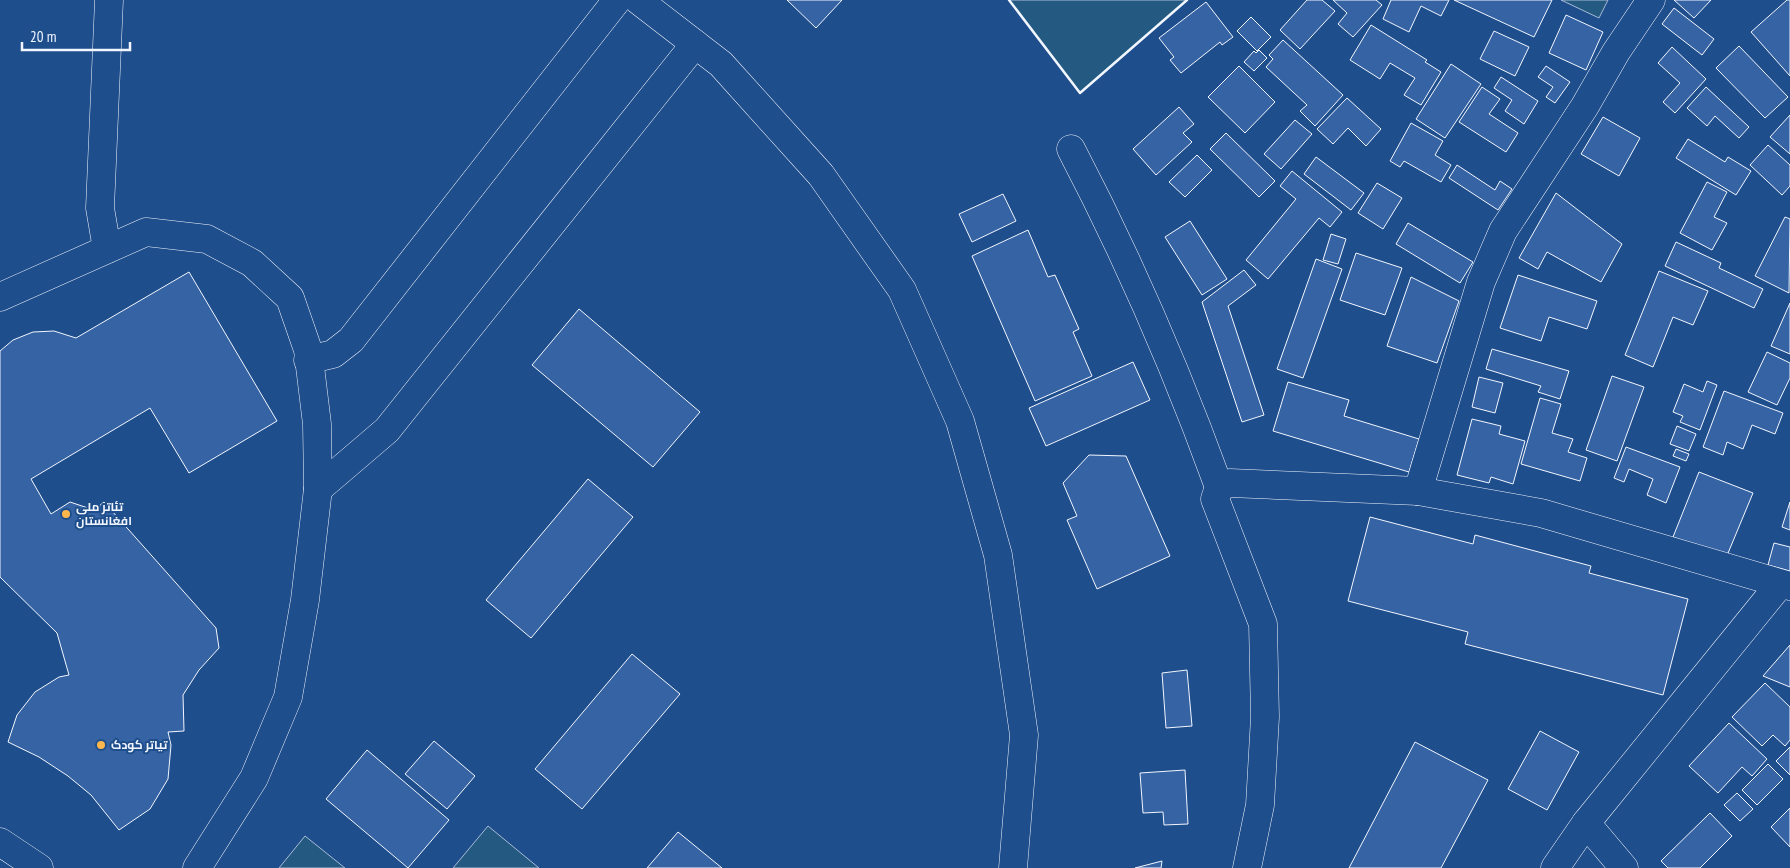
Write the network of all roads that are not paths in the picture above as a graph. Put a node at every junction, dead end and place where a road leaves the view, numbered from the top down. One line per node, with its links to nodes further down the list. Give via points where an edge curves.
1 (109, 0): 7 (street, via 100,208)
2 (617, 0): 9 (street, via 351,340 333,354)
3 (638, 0): 5 (street)
4 (1651, 0): 12 (street, via 1503,231 1481,282)
5 (695, 44): 11 (street, via 387,430); 18 (street, via 721,64 820,175 902,290 960,421 998,555 1024,735)
6 (1071, 149): 10 (street, via 1110,223 1186,394)
7 (107, 249): 8 (street); 9 (street, via 146,232 207,239 252,263 290,298 308,350)
8 (0, 297)
9 (308, 360): 11 (street, via 316,424)
10 (1219, 487): 12 (street, via 1230,483); 19 (street, via 1215,499 1263,624 1265,717 1260,806)
11 (318, 489): 17 (street, via 305,600 288,697 254,778)
12 (1418, 490): 13 (street, via 1541,513)
13 (1785, 585): 14 (street)
14 (1586, 823): 20 (street); 21 (street)
15 (0, 842): 16 (street)
16 (39, 868)
17 (197, 868)
18 (1013, 868)
19 (1246, 868)
20 (1556, 868)
21 (1624, 868)

